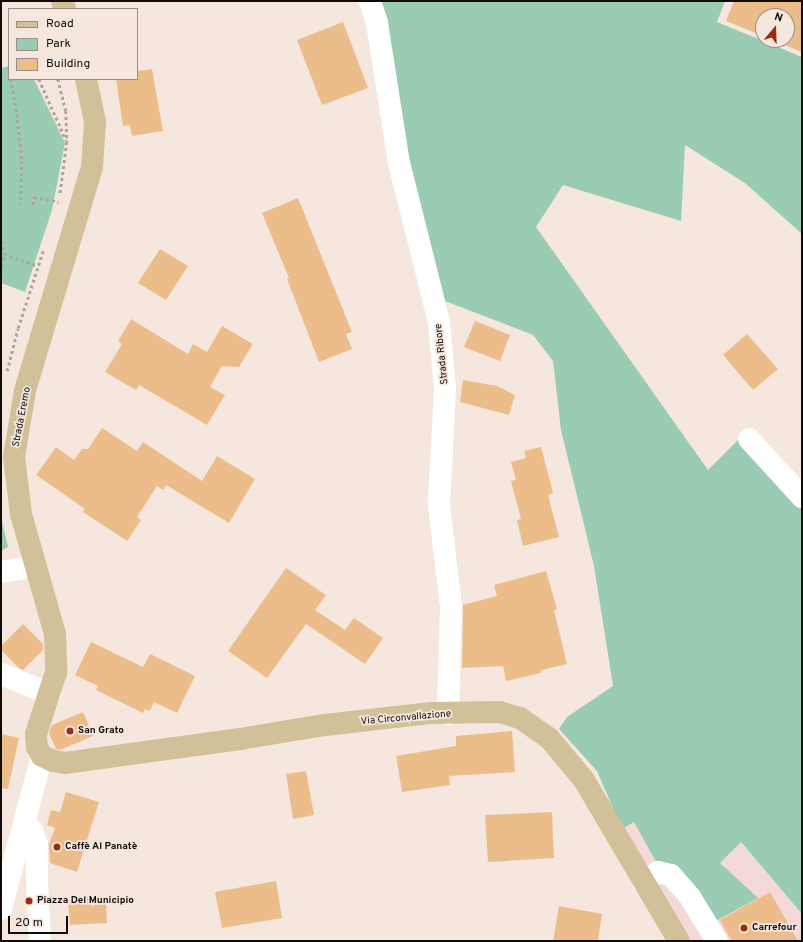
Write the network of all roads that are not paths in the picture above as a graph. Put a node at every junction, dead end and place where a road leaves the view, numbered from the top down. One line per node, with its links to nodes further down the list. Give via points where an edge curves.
1 (370, 1): 9 (street, Strada Ribore, via 377,23 399,163 439,322 445,389 439,505 451,607)
2 (86, 80): 5 (main road, Strada Eremo, via 96,122 92,167 25,392 14,457 21,514)
3 (749, 439): 4 (street)
4 (802, 497)
5 (34, 564): 6 (street, via 22,569); 8 (main road, Strada Eremo, via 55,634 56,672)
6 (1, 572)
7 (1, 674): 8 (street)
8 (50, 694): 10 (main road, Strada Eremo, via 36,734 36,748)
9 (448, 714): 10 (main road, Via Circonvallazione, via 431,713 325,726 65,763); 12 (main road, Via Circonvallazione, via 500,712 520,718 549,738 584,780)
10 (42, 756): 11 (street, via 32,787)
11 (25, 823): 13 (street); 14 (street, via 32,831 37,845)
12 (643, 882): 15 (main road, Via Circonvallazione); 16 (street, via 658,872 671,875 690,897)
13 (1, 910)
14 (40, 941)
15 (679, 941)
16 (716, 941)

